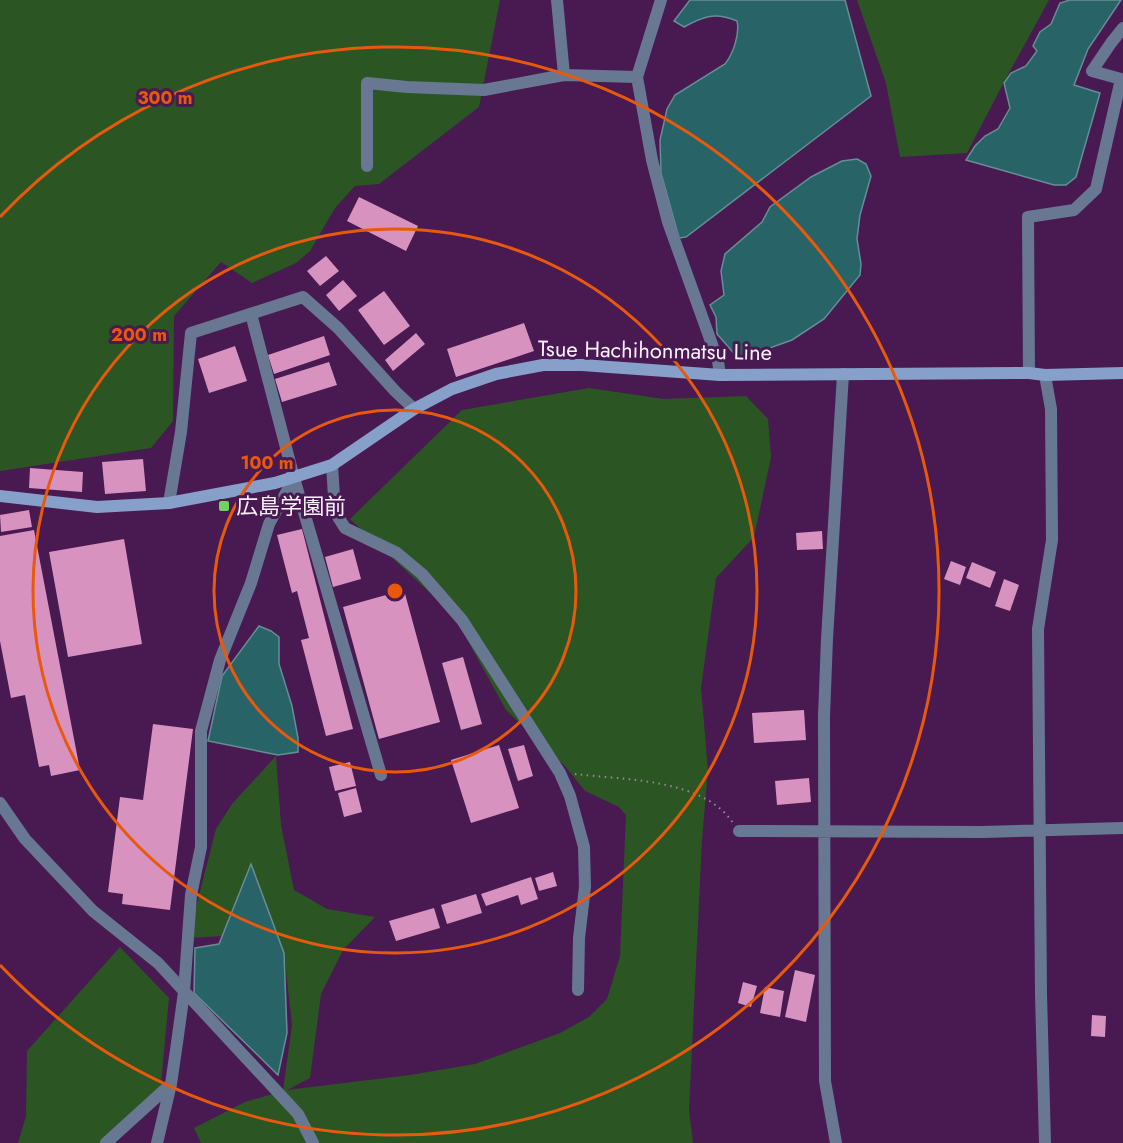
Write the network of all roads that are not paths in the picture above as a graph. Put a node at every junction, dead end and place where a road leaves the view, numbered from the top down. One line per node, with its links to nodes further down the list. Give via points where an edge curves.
1 (557, 0): 4 (street)
2 (661, 0): 5 (street)
3 (1123, 28): 8 (street, via 1092,71 1121,79 1096,189 1074,210 1028,217)
4 (564, 75): 5 (street); 6 (street, via 484,90 367,83)
5 (637, 76): 11 (street, via 668,222)
6 (367, 166)
7 (251, 314): 13 (street, via 303,297 338,328); 15 (street); 17 (street, via 191,333)
8 (1029, 373): 10 (main road, Tsue Hachihonmatsu Line); 12 (main road, Tsue Hachihonmatsu Line)
9 (1123, 373): 12 (main road, Tsue Hachihonmatsu Line)
10 (843, 374): 11 (main road, Tsue Hachihonmatsu Line); 23 (street, via 827,639)
11 (720, 375): 13 (main road, Tsue Hachihonmatsu Line, via 543,365 496,374 452,389)
12 (1045, 375): 21 (street, via 1051,409 1052,540 1038,629)
13 (414, 409): 14 (main road, Tsue Hachihonmatsu Line)
14 (332, 465): 15 (main road, Tsue Hachihonmatsu Line); 24 (street, via 335,512 345,528 397,553 422,574 462,620 560,773 584,847)
15 (294, 478): 17 (main road, Tsue Hachihonmatsu Line); 18 (street); 25 (street, via 269,524 251,583 220,660 201,731 201,847 191,895)
16 (0, 496): 17 (main road, Tsue Hachihonmatsu Line, via 98,507)
17 (169, 503)
18 (381, 775)
19 (0, 803): 25 (street, via 25,839 93,911 158,963)
20 (1123, 828): 21 (street)
21 (1040, 830): 23 (street); 31 (street)
22 (739, 831): 23 (street)
23 (824, 831): 30 (street, via 825,1082)
24 (578, 990)
25 (184, 992): 26 (street); 29 (street, via 298,1114)
26 (171, 1084): 27 (street); 28 (street)
27 (106, 1143)
28 (157, 1143)
29 (313, 1143)
30 (836, 1143)
31 (1045, 1143)

